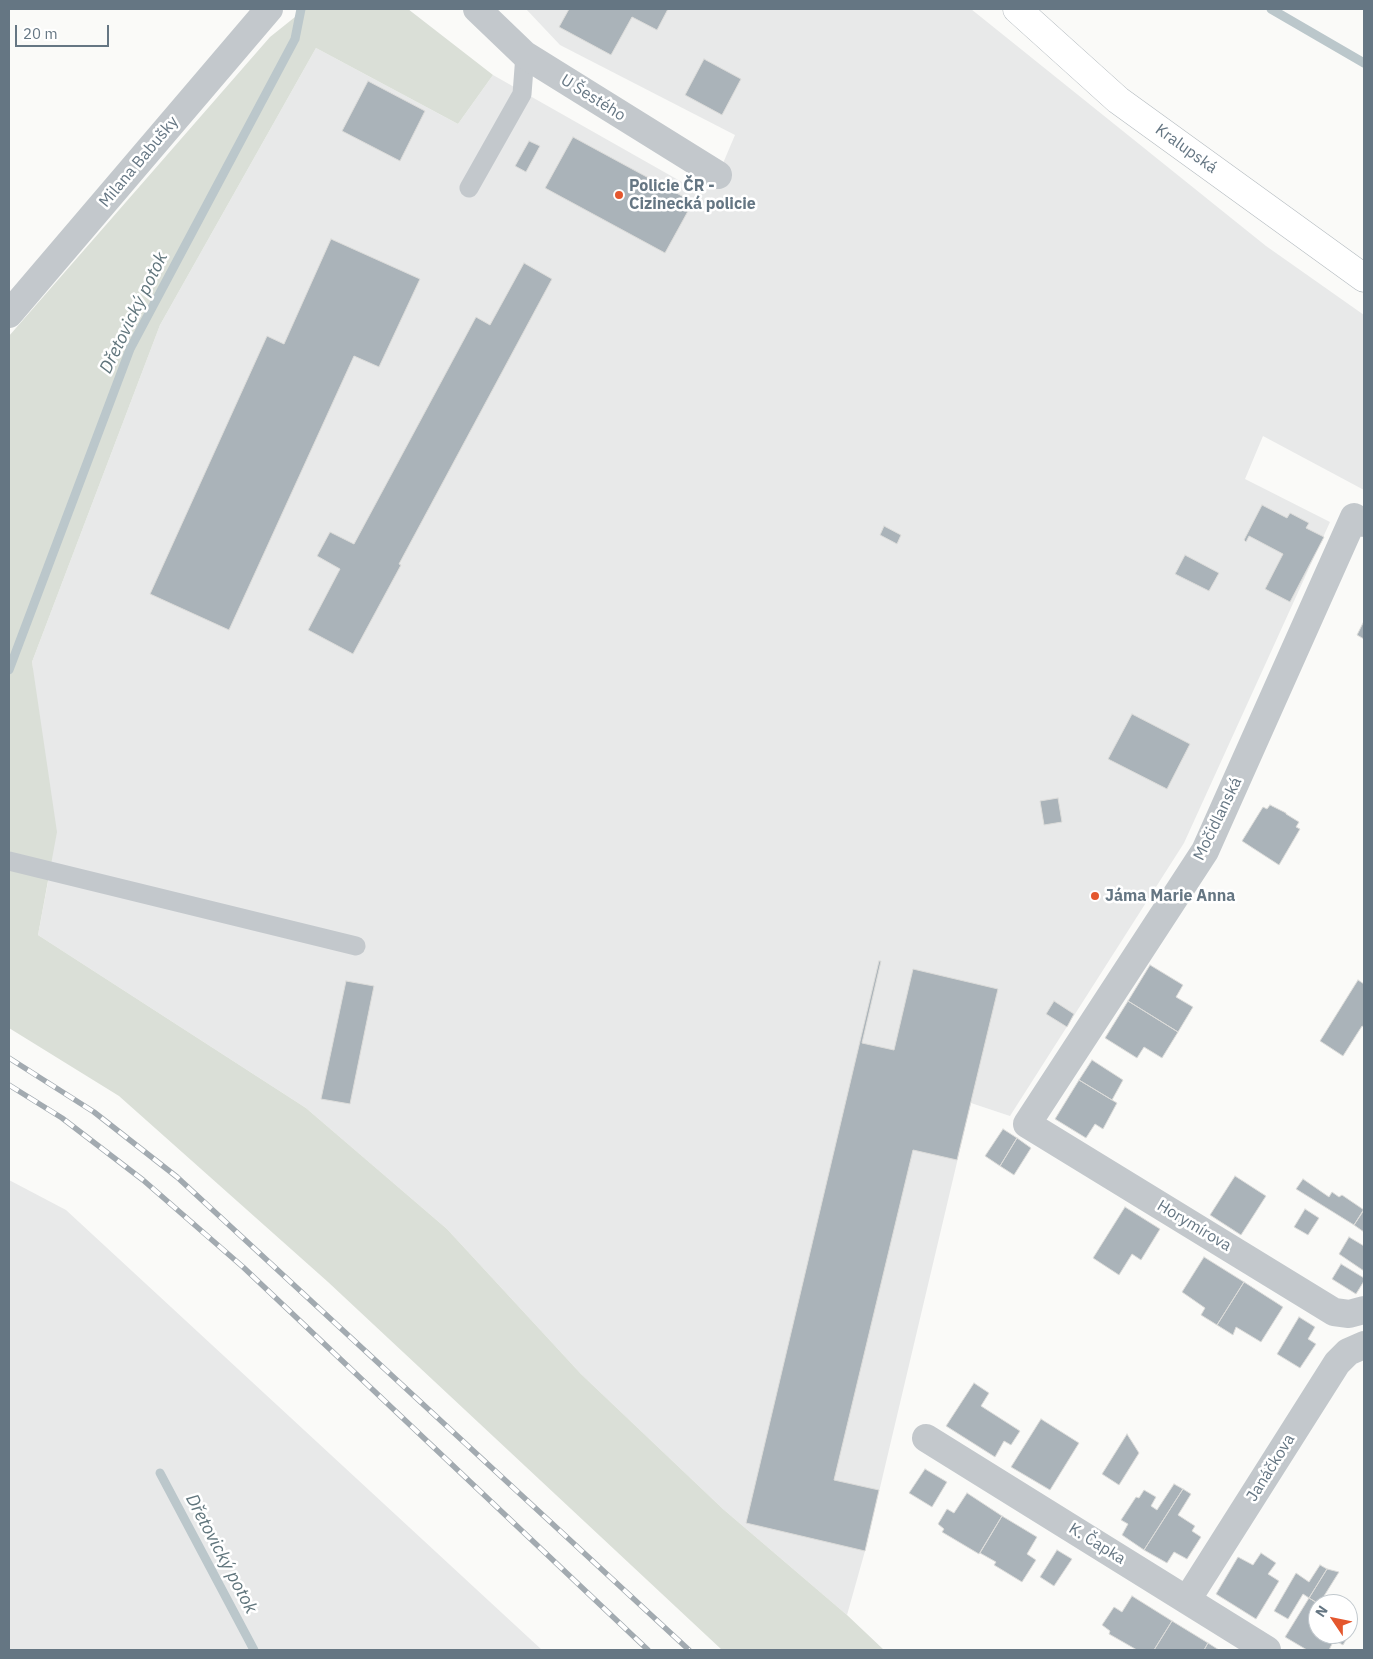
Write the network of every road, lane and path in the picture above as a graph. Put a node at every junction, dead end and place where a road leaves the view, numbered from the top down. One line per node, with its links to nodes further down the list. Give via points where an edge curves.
1 (269, 9): 8 (street, Milana Babušky)
2 (477, 9): 4 (street, U Šestého)
3 (1017, 9): 7 (main road, Kralupská, via 1118,100)
4 (525, 55): 5 (street, U Šestého); 6 (lane, via 522,94)
5 (718, 175)
6 (469, 188)
7 (1364, 278)
8 (9, 314)
9 (1359, 520): 12 (street, Močidlanská, via 1205,851)
10 (9, 861): 11 (lane)
11 (356, 946)
12 (1027, 1124): 13 (street, Horymírova, via 1334,1312 1349,1314)
13 (1364, 1310)
14 (1364, 1345): 16 (street, Janáčkova, via 1348,1352 1337,1363)
15 (926, 1438): 16 (street, K. Čapka)
16 (1187, 1600): 17 (street, K. Čapka)
17 (1266, 1650)

